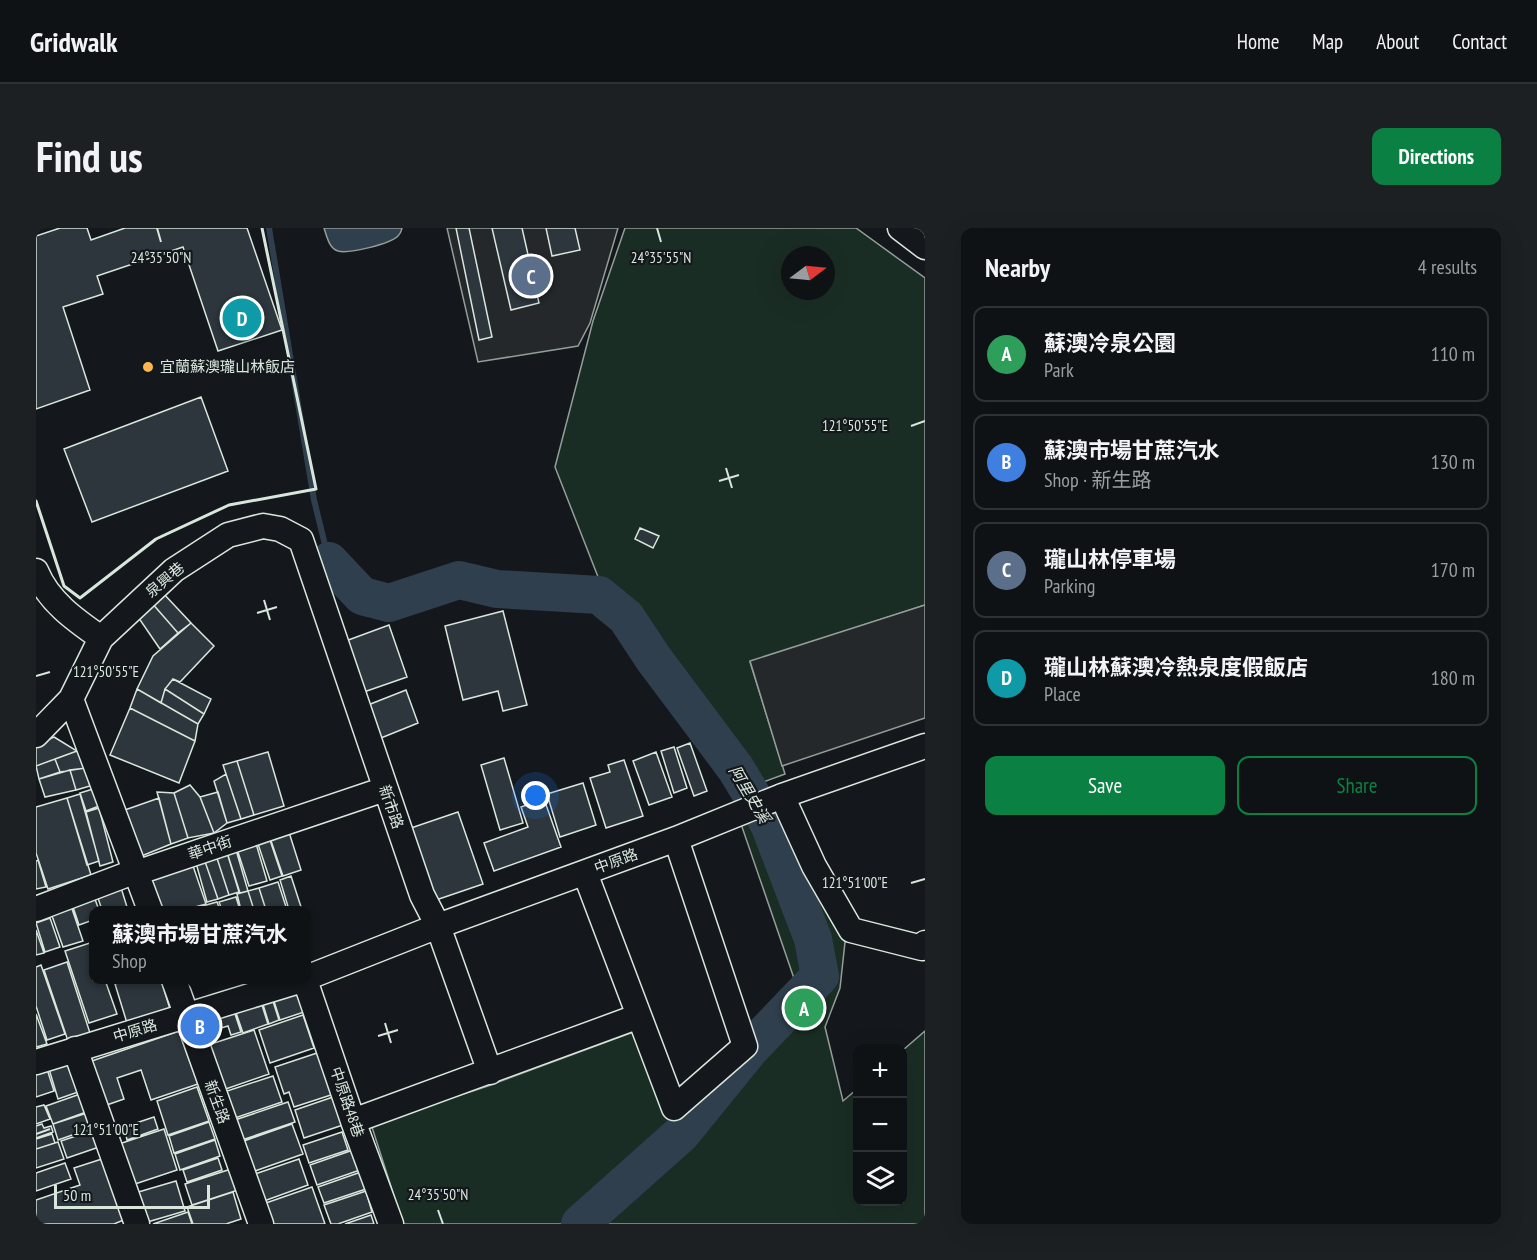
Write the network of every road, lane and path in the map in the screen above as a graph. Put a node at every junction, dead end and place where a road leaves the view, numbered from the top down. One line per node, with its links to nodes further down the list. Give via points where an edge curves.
1 (900, 228): 2 (street)
2 (925, 247)
3 (301, 540): 5 (street, 泉興巷, via 263,526 228,535 174,570); 9 (street, 新市路)
4 (36, 571): 5 (street, via 42,585 69,615)
5 (101, 638): 6 (street, 泉興巷)
6 (71, 699): 7 (street, 泉興巷); 12 (street)
7 (36, 735)
8 (925, 746): 10 (street, 中原路)
9 (385, 789): 12 (street, 華中街); 16 (street, 新市路, via 422,895)
10 (772, 800): 11 (street, 中原路); 17 (street, via 851,930 922,948)
11 (676, 839): 13 (street, 中原路); 23 (street, via 745,1046 674,1108)
12 (136, 871): 14 (street); 15 (street, 華中街)
13 (585, 873): 16 (street, 中原路); 23 (street)
14 (149, 906)
15 (36, 909)
16 (438, 926): 18 (street, 中原路); 26 (street, 新市路)
17 (925, 943)
18 (311, 977)
19 (175, 984): 22 (street, 新生路)
20 (288, 984): 22 (street, 中原路)
21 (307, 984): 27 (street, 中原路48巷)
22 (186, 1015): 24 (street, 中原路); 29 (street, 新生路)
23 (639, 1016): 26 (street)
24 (75, 1049): 25 (street, 中原路); 28 (street)
25 (36, 1062)
26 (490, 1072): 27 (street)
27 (353, 1121): 30 (street, 中原路48巷)
28 (137, 1224)
29 (261, 1224)
30 (391, 1224)

